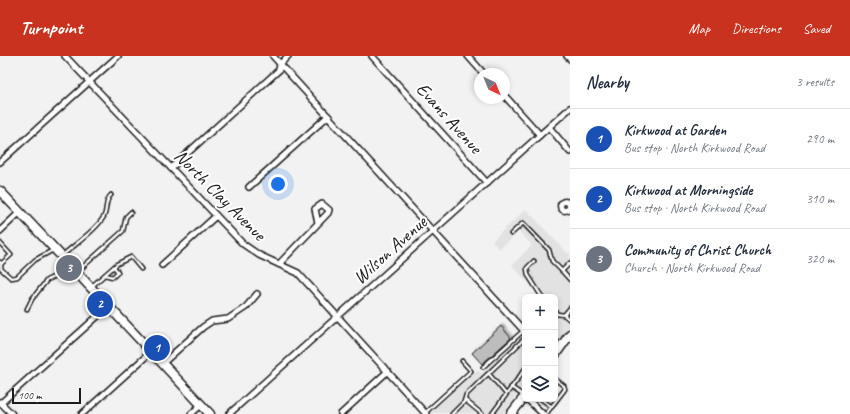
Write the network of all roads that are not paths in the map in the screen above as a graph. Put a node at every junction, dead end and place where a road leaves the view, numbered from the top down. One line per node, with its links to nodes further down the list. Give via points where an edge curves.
1 (65, 56): 11 (street, North Clay Avenue)
2 (118, 56): 11 (street)
3 (273, 56): 9 (street)
4 (288, 56): 9 (street)
5 (372, 56): 20 (street, Evans Avenue)
6 (468, 56): 10 (street)
7 (567, 56): 8 (street)
8 (570, 59)
9 (280, 64): 14 (street); 19 (street, via 279,70)
10 (479, 68)
11 (90, 82): 18 (street); 19 (street, North Clay Avenue)
12 (510, 102): 16 (street)
13 (570, 108): 15 (street, Wilson Avenue)
14 (328, 116): 21 (street); 29 (street)
15 (549, 127): 16 (street, Wilson Avenue); 17 (street)
16 (540, 135): 20 (street, Wilson Avenue)
17 (570, 152)
18 (0, 162)
19 (171, 168): 26 (street, North Clay Avenue)
20 (487, 183): 29 (street, Wilson Avenue)
21 (249, 187)
22 (0, 191): 24 (main road)
23 (111, 195): 33 (lane, via 107,198 104,217 88,235)
24 (20, 212): 28 (street); 32 (main road)
25 (131, 212): 41 (lane, via 126,217 123,231)
26 (216, 216): 37 (street, North Clay Avenue, via 251,250); 38 (street)
27 (318, 223): 37 (street)
28 (0, 231)
29 (433, 232): 53 (street, Wilson Avenue); 55 (street)
30 (511, 234): 42 (lane, via 523,223 548,250 552,261)
31 (0, 243): 35 (lane, via 11,255)
32 (55, 249): 33 (main road); 35 (lane, via 35,260 17,277 7,276 1,269)
33 (62, 256): 41 (main road)
34 (534, 261): 47 (lane, via 527,268 528,275)
35 (1, 263)
36 (570, 263): 42 (lane)
37 (279, 264): 53 (street, North Clay Avenue, via 298,273)
38 (162, 265)
39 (114, 267): 40 (lane, via 131,257); 43 (lane); 43 (lane, via 118,272 113,277)
40 (141, 269)
41 (75, 270): 45 (main road); 50 (lane, via 47,280)
42 (562, 271): 44 (lane)
43 (105, 275): 45 (lane)
44 (570, 280)
45 (91, 287): 48 (main road)
46 (257, 294): 62 (street, via 246,307 228,319 212,321 203,327)
47 (540, 294)
48 (109, 306): 59 (main road); 74 (street)
49 (570, 308): 52 (lane)
50 (27, 309)
51 (558, 314): 52 (lane)
52 (564, 315): 54 (lane)
53 (339, 316): 64 (street, North Clay Avenue); 85 (street, Wilson Avenue)
54 (570, 320)
55 (522, 330)
56 (522, 334): 63 (lane)
57 (569, 338): 60 (main road)
58 (522, 340): 66 (lane)
59 (152, 351): 62 (main road); 82 (street)
60 (558, 351)
61 (462, 361): 80 (lane, via 471,371)
62 (163, 363): 78 (main road)
63 (483, 367)
64 (388, 371): 80 (street, North Clay Avenue); 86 (street)
65 (522, 373): 68 (lane)
66 (489, 374): 69 (lane); 72 (lane, via 466,395)
67 (558, 381): 71 (lane, via 565,387)
68 (511, 387): 69 (lane); 70 (lane)
69 (506, 394): 89 (lane)
70 (522, 395)
71 (558, 398)
72 (465, 400): 87 (lane); 88 (lane)
73 (522, 401): 90 (main road)
74 (0, 402): 81 (street)
75 (530, 402): 91 (street)
76 (545, 402): 79 (lane)
77 (555, 402): 79 (lane)
78 (201, 404): 83 (street); 84 (main road)
79 (552, 407): 92 (lane)
80 (426, 413)
81 (12, 414)
82 (82, 414)
83 (191, 414)
84 (210, 414)
85 (230, 414)
86 (341, 414)
87 (452, 414)
88 (482, 414)
89 (492, 414)
90 (512, 414)
91 (543, 414)
92 (546, 414)

